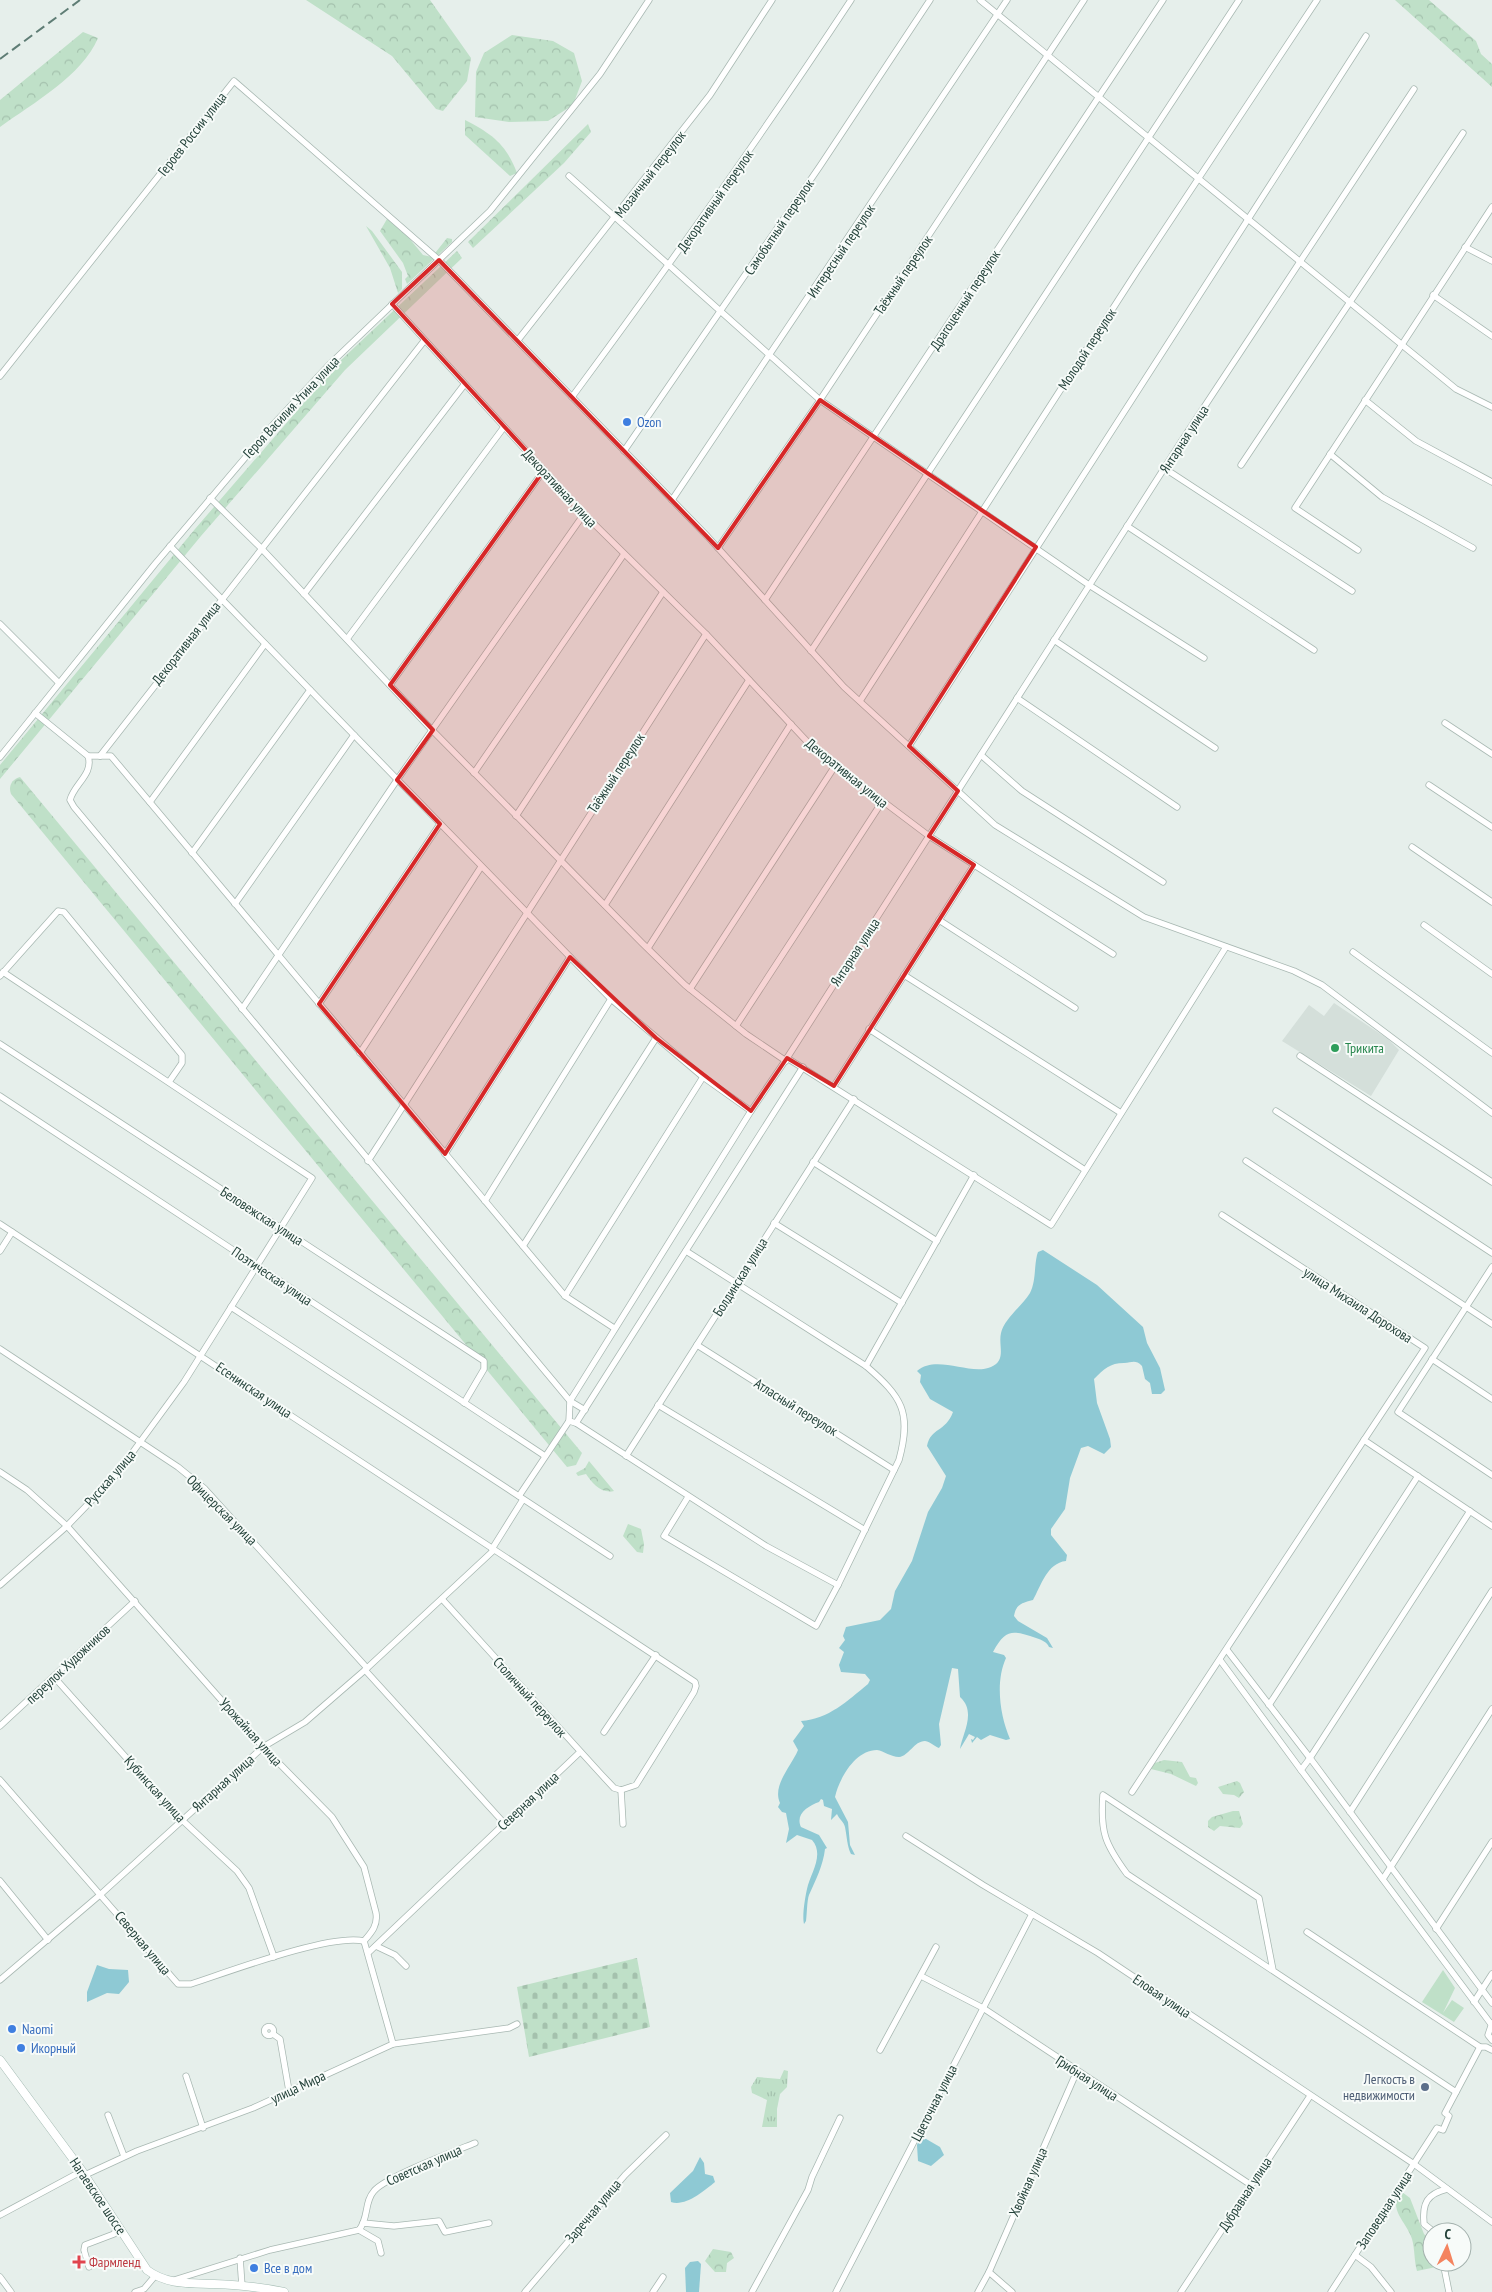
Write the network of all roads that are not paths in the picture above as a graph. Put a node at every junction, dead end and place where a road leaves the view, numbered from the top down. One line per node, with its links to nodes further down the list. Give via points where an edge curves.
1 (649, 0): 24 (street, Героя Василия Утина улица, via 600,74 490,211)
2 (772, 0): 21 (street, Мозаичный переулок, via 710,95)
3 (851, 0): 27 (street, Декоративный переулок)
4 (930, 0): 31 (street, Самобытный переулок)
5 (980, 0): 11 (street)
6 (1007, 0): 11 (street, Интересный переулок)
7 (1084, 0): 13 (street, Таёжный переулок)
8 (1163, 0): 15 (street, Драгоценный переулок)
9 (1239, 0): 17 (street)
10 (1317, 0): 19 (street, Молодой переулок)
11 (997, 14): 13 (street); 36 (street, Интересный переулок)
12 (1366, 36): 22 (street)
13 (1047, 56): 15 (street); 40 (street, Таёжный переулок)
14 (1414, 89): 26 (street, Янтарная улица)
15 (1099, 98): 17 (street); 44 (street, Драгоценный переулок)
16 (1463, 133): 29 (street)
17 (1148, 138): 19 (street); 50 (street)
18 (569, 176): 21 (street)
19 (1198, 179): 22 (street); 54 (street, Молодой переулок)
20 (1492, 206): 23 (street)
21 (615, 218): 27 (street); 33 (street, Мозаичный переулок)
22 (1248, 218): 26 (street); 58 (street)
23 (1465, 247): 25 (street); 28 (street)
24 (439, 260): 30 (street, Героя Василия Утина улица); 33 (street); 37 (street, Героев России улица, via 234,81)
25 (1492, 261)
26 (1300, 262): 29 (street); 48 (street, Янтарная улица)
27 (669, 266): 31 (street); 39 (street, Декоративный переулок)
28 (1433, 295): 32 (street); 35 (street)
29 (1350, 302): 35 (street); 47 (street)
30 (392, 304): 34 (street); 52 (street, Героя Василия Утина улица, via 330,364)
31 (721, 312): 36 (street); 45 (street, Самобытный переулок)
32 (1492, 336)
33 (518, 340): 39 (street)
34 (424, 341): 38 (street, Декоративная улица); 59 (street, Декоративная улица)
35 (1401, 344): 41 (street); 42 (street, via 1456,389)
36 (770, 356): 40 (street); 53 (street, Интересный переулок)
37 (0, 376)
38 (464, 385): 43 (street, Декоративная улица); 67 (street)
39 (572, 397): 45 (street)
40 (820, 400): 44 (street); 60 (street, Таёжный переулок)
41 (1365, 400): 46 (street); 51 (street, via 1416,441)
42 (1492, 407)
43 (504, 427): 49 (street, Декоративная улица); 72 (street)
44 (874, 438): 50 (street); 69 (street, Драгоценный переулок)
45 (624, 451): 53 (street)
46 (1330, 454): 61 (street, via 1382,497); 62 (street, via 1295,508)
47 (1241, 465)
48 (1164, 468): 56 (street, Янтарная улица); 66 (street)
49 (544, 470): 55 (street, Декоративная улица); 80 (street)
50 (928, 474): 54 (street); 76 (street)
51 (1492, 482)
52 (210, 498): 57 (street, Героя Василия Утина улица); 59 (street)
53 (672, 500): 60 (street)
54 (983, 511): 58 (street); 83 (street, Молодой переулок)
55 (584, 514): 63 (street, Декоративная улица); 87 (street)
56 (1127, 526): 64 (street, Янтарная улица); 75 (street)
57 (170, 546): 68 (street); 79 (street, Героя Василия Утина улица)
58 (1036, 547): 64 (street); 89 (street)
59 (261, 548): 67 (street); 68 (street, Декоративная улица)
60 (718, 548): 69 (street)
61 (1473, 548)
62 (1358, 550)
63 (624, 554): 65 (street, Декоративная улица); 97 (street)
64 (1089, 585): 73 (street, Янтарная улица); 77 (street)
65 (663, 592): 71 (street, Декоративная улица); 104 (street)
66 (1352, 592)
67 (304, 594): 72 (street)
68 (221, 598): 74 (street); 94 (street, Декоративная улица)
69 (765, 600): 76 (street)
70 (0, 624): 79 (street)
71 (706, 634): 78 (street, Декоративная улица); 110 (street, Таёжный переулок)
72 (347, 639): 80 (street)
73 (1054, 640): 82 (street, Янтарная улица); 90 (street)
74 (265, 644): 81 (street); 101 (street)
75 (1314, 650)
76 (811, 651): 83 (street)
77 (1204, 658)
78 (749, 680): 86 (street, Декоративная улица); 116 (street)
79 (59, 683): 84 (street, Героя Василия Утина улица)
80 (390, 685): 87 (street)
81 (310, 690): 88 (street); 109 (street)
82 (1017, 698): 92 (street, Янтарная улица); 103 (street)
83 (860, 701): 89 (street)
84 (35, 713): 93 (street); 95 (street, Героя Василия Утина улица)
85 (1445, 723): 91 (street)
86 (791, 724): 96 (street, Декоративная улица); 121 (street)
87 (433, 730): 97 (street); 98 (street)
88 (354, 735): 98 (street); 115 (street)
89 (909, 746): 100 (street)
90 (1215, 748)
91 (1492, 754)
92 (981, 755): 100 (street, Янтарная улица); 113 (street, via 1022,791)
93 (88, 756): 94 (street); 133 (street, via 88,770 70,800 74,807)
94 (100, 756): 101 (street, via 111,756)
95 (0, 757)
96 (835, 766): 102 (street, Декоративная улица); 129 (street)
97 (474, 773): 104 (street)
98 (398, 780): 105 (street); 124 (street)
99 (1429, 785): 106 (street)
100 (958, 791): 107 (street, Янтарная улица); 120 (street, via 994,825 1144,918)
101 (150, 802): 109 (street)
102 (882, 802): 107 (street, Декоративная улица); 134 (street)
103 (1177, 807)
104 (516, 816): 110 (street)
105 (440, 824): 112 (street); 131 (street)
106 (1492, 827)
107 (929, 836): 111 (street, Декоративная улица); 141 (street, Янтарная улица)
108 (1412, 847): 114 (street)
109 (192, 853): 115 (street)
110 (560, 860): 116 (street); 117 (street, Таёжный переулок)
111 (974, 865): 118 (street); 123 (street, Декоративная улица)
112 (482, 867): 117 (street); 138 (street)
113 (1163, 882)
114 (1492, 902)
115 (235, 904): 124 (street)
116 (605, 905): 121 (street)
117 (526, 912): 125 (street); 148 (street, Таёжный переулок)
118 (939, 920): 128 (street); 132 (street)
119 (1424, 925): 127 (street)
120 (1226, 947): 151 (street); 152 (street, via 1294,971 1322,985)
121 (648, 948): 129 (street)
122 (1354, 952): 139 (street)
123 (1113, 954)
124 (278, 956): 131 (street); 133 (street)
125 (570, 957): 130 (street); 153 (street)
126 (2, 974): 144 (street, Русская улица); 144 (street, via 58,911 64,912 182,1056 182,1063)
127 (1492, 974)
128 (904, 975): 135 (street); 151 (street)
129 (690, 989): 134 (street)
130 (611, 999): 136 (street); 160 (street)
131 (319, 1004): 138 (street)
132 (1075, 1008)
133 (242, 1009): 154 (street)
134 (736, 1026): 141 (street)
135 (870, 1029): 145 (street); 157 (street)
136 (656, 1038): 143 (street); 167 (street)
137 (0, 1044): 164 (street, Беловежская улица)
138 (360, 1053): 148 (street)
139 (1492, 1053)
140 (1300, 1056): 159 (street)
141 (786, 1060): 142 (street); 149 (street, Янтарная улица)
142 (803, 1067): 145 (street); 169 (street)
143 (702, 1077): 149 (street); 174 (street)
144 (169, 1082): 164 (street, Русская улица, via 311,1175 312,1181)
145 (834, 1086): 147 (street)
146 (0, 1096): 171 (street, Поэтическая улица)
147 (854, 1099): 156 (street, Болдинская улица); 158 (street)
148 (404, 1104): 153 (street); 154 (street, Таёжный переулок)
149 (751, 1111): 179 (street, Янтарная улица)
150 (1276, 1111): 170 (street)
151 (1121, 1113): 157 (street)
152 (1492, 1113)
153 (445, 1154): 160 (street)
154 (368, 1161): 186 (street)
155 (1246, 1161): 177 (street)
156 (813, 1162): 162 (street, Болдинская улица); 166 (street)
157 (1085, 1170): 158 (street, via 1051,1225)
158 (974, 1175): 166 (street)
159 (1492, 1182)
160 (484, 1201): 167 (street)
161 (1222, 1215): 192 (street, улица Михаила Дорохова, via 1425,1348)
162 (774, 1223): 173 (street, Болдинская улица); 175 (street)
163 (0, 1224): 165 (street, Есенинская улица)
164 (281, 1229): 171 (street, Русская улица); 187 (street, Беловежская улица, via 484,1361 484,1369)
165 (12, 1232): 168 (street); 182 (street, Есенинская улица)
166 (937, 1241): 175 (street)
167 (523, 1246): 174 (street)
168 (0, 1251)
169 (686, 1251): 173 (street); 189 (street)
170 (1492, 1253)
171 (257, 1266): 176 (street, Русская улица); 187 (street, Поэтическая улица)
172 (1492, 1267): 177 (street)
173 (736, 1283): 180 (street, Болдинская улица); 184 (street)
174 (565, 1296): 179 (street)
175 (902, 1303): 184 (street)
176 (231, 1307): 182 (street, Русская улица); 201 (street)
177 (1466, 1307): 178 (street); 183 (street)
178 (1492, 1324)
179 (614, 1328): 186 (street, Янтарная улица)
180 (697, 1345): 188 (street, Болдинская улица); 196 (street, Атласный переулок)
181 (0, 1349): 193 (street, Офицерская улица)
182 (201, 1355): 193 (street, Русская улица); 206 (street, Есенинская улица)
183 (1432, 1359): 185 (street); 198 (street, via 1398,1412)
184 (866, 1366): 196 (street, via 890,1387 904,1413 904,1441)
185 (1492, 1399)
186 (570, 1401): 189 (street); 190 (street)
187 (464, 1403): 194 (street, Поэтическая улица)
188 (658, 1405): 195 (street, Болдинская улица); 205 (street)
189 (584, 1410): 191 (street)
190 (569, 1421): 191 (street); 194 (street, Янтарная улица)
191 (576, 1423): 195 (street)
192 (1364, 1440): 199 (street); 213 (street)
193 (140, 1442): 203 (street, Русская улица, via 116,1475); 216 (street, Офицерская улица, via 205,1489)
194 (545, 1456): 201 (street, Янтарная улица)
195 (626, 1456): 200 (street)
196 (894, 1470): 205 (street)
197 (0, 1472): 203 (street, Урожайная улица, via 27,1490)
198 (1492, 1475)
199 (1418, 1476): 202 (street); 218 (street)
200 (688, 1497): 209 (street, via 766,1546); 209 (street, via 664,1536 816,1626)
201 (521, 1498): 206 (street, Янтарная улица); 207 (street)
202 (1470, 1511): 204 (street); 224 (street)
203 (67, 1526): 208 (street, Русская улица); 212 (street, Урожайная улица)
204 (1492, 1526)
205 (865, 1530): 209 (street)
206 (493, 1550): 211 (street, Янтарная улица); 214 (street, Есенинская улица)
207 (610, 1556)
208 (0, 1585)
209 (838, 1585)
210 (1492, 1591): 229 (street)
211 (442, 1599): 216 (street, Янтарная улица); 223 (street, Столичный переулок)
212 (135, 1601): 217 (street, переулок Художников); 222 (street, Урожайная улица)
213 (1226, 1650): 215 (street); 218 (street)
214 (656, 1655): 221 (street); 227 (street, Есенинская улица, via 696,1686 636,1785)
215 (1220, 1660): 225 (street); 228 (street)
216 (366, 1669): 222 (street, Янтарная улица, via 305,1722); 231 (street, Офицерская улица)
217 (54, 1677): 220 (street, переулок Художников); 230 (street, Кубинская улица)
218 (1269, 1705): 224 (street)
219 (1492, 1709): 235 (street)
220 (0, 1726)
221 (604, 1732)
222 (264, 1747): 230 (street, Янтарная улица); 243 (street, Урожайная улица, via 332,1817 364,1867 377,1920)
223 (580, 1752): 227 (street, Столичный переулок, via 614,1788); 231 (street, Северная улица)
224 (1310, 1758): 225 (street); 229 (street)
225 (1301, 1770): 236 (street)
226 (0, 1780): 238 (street, Северная улица)
227 (621, 1790): 232 (street)
228 (1132, 1792)
229 (1350, 1812): 235 (street)
230 (182, 1820): 238 (street, Янтарная улица); 247 (street, Кубинская улица, via 237,1872 248,1888)
231 (504, 1823): 244 (street, Северная улица)
232 (623, 1824)
233 (906, 1836): 239 (street, Еловая улица)
234 (1492, 1842): 240 (street)
235 (1390, 1867): 236 (street); 240 (street)
236 (1383, 1879): 254 (street)
237 (0, 1882): 242 (street)
238 (101, 1894): 242 (street, Янтарная улица); 247 (street, Северная улица, via 178,1984 191,1984)
239 (1032, 1914): 256 (street, Цветочная улица); 270 (street, Еловая улица, via 1098,1953)
240 (1436, 1929): 253 (street)
241 (1307, 1932): 262 (street)
242 (48, 1940): 252 (street, Янтарная улица)
243 (364, 1941): 246 (street); 247 (street, Северная улица, via 345,1939)
244 (376, 1946): 246 (street, Северная улица); 248 (street, via 395,1955)
245 (936, 1947): 251 (street)
246 (368, 1953): 261 (street)
247 (274, 1958)
248 (406, 1966)
249 (1274, 1970): 249 (street, via 1127,1874 1109,1849 1101,1820 1103,1795 1258,1898); 269 (street)
250 (1492, 1974): 253 (street)
251 (921, 1976): 256 (street, Грибная улица); 263 (street)
252 (0, 1980)
253 (1482, 1989): 254 (street); 255 (street)
254 (1474, 2002): 257 (street)
255 (1492, 2003)
256 (983, 2008): 266 (street, Грибная улица); 306 (street, Цветочная улица)
257 (1491, 2023): 260 (street, via 1488,2035)
258 (517, 2024): 261 (street, улица Мира, via 509,2028)
259 (273, 2034): 268 (street, via 280,2039)
260 (1492, 2040)
261 (393, 2044): 268 (street, улица Мира)
262 (1480, 2047): 264 (street); 269 (street)
263 (880, 2050)
264 (1492, 2050)
265 (0, 2060): 278 (street, Нагаевское шоссе)
266 (1076, 2071): 279 (street, Грибная улица); 292 (street, Хвойная улица)
267 (186, 2076): 273 (street)
268 (289, 2091): 273 (street, улица Мира)
269 (1456, 2092): 277 (street, Заповедная улица, via 1445,2113 1449,2121 1443,2130 1437,2128)
270 (1310, 2096): 277 (street, Еловая улица); 279 (street, Дубравная улица)
271 (108, 2115): 276 (street)
272 (840, 2118): 305 (street, via 808,2190)
273 (203, 2128): 276 (street, улица Мира)
274 (666, 2135): 303 (street, Заречная улица, via 624,2175)
275 (475, 2142): 284 (street, Советская улица, via 381,2184 369,2197)
276 (124, 2156): 278 (street, улица Мира)
277 (1414, 2164): 280 (street, Еловая улица); 289 (street, Заповедная улица)
278 (83, 2173): 281 (street, улица Мира); 286 (street, Нагаевское шоссе)
279 (1251, 2185): 309 (street, Дубравная улица)
280 (1447, 2189): 282 (street, via 1434,2192 1428,2198); 283 (street, Еловая улица)
281 (0, 2215)
282 (1424, 2222)
283 (1492, 2222)
284 (364, 2223): 285 (street, via 394,2226 439,2221 445,2232); 287 (street, Советская улица)
285 (489, 2223)
286 (118, 2225): 291 (street, via 114,2234 85,2245); 294 (street, Нагаевское шоссе, via 147,2270)
287 (359, 2230): 288 (street, via 378,2241); 290 (street)
288 (381, 2253)
289 (1355, 2255): 310 (street, Заповедная улица); 311 (street, via 1371,2267)
290 (240, 2258): 297 (street); 298 (street)
291 (88, 2267)
292 (989, 2272): 307 (street, Хвойная улица); 308 (street)
293 (1445, 2272): 312 (street)
294 (155, 2276): 297 (street); 301 (street, via 144,2289)
295 (0, 2277): 300 (street)
296 (663, 2277): 304 (street)
297 (170, 2281): 299 (street)
298 (242, 2286): 299 (street); 302 (street)
299 (214, 2288)
300 (11, 2292)
301 (135, 2292)
302 (284, 2292)
303 (525, 2292)
304 (653, 2292)
305 (752, 2292)
306 (836, 2292)
307 (978, 2292)
308 (1012, 2292)
309 (1181, 2292)
310 (1331, 2292)
311 (1391, 2292)
312 (1449, 2292)

